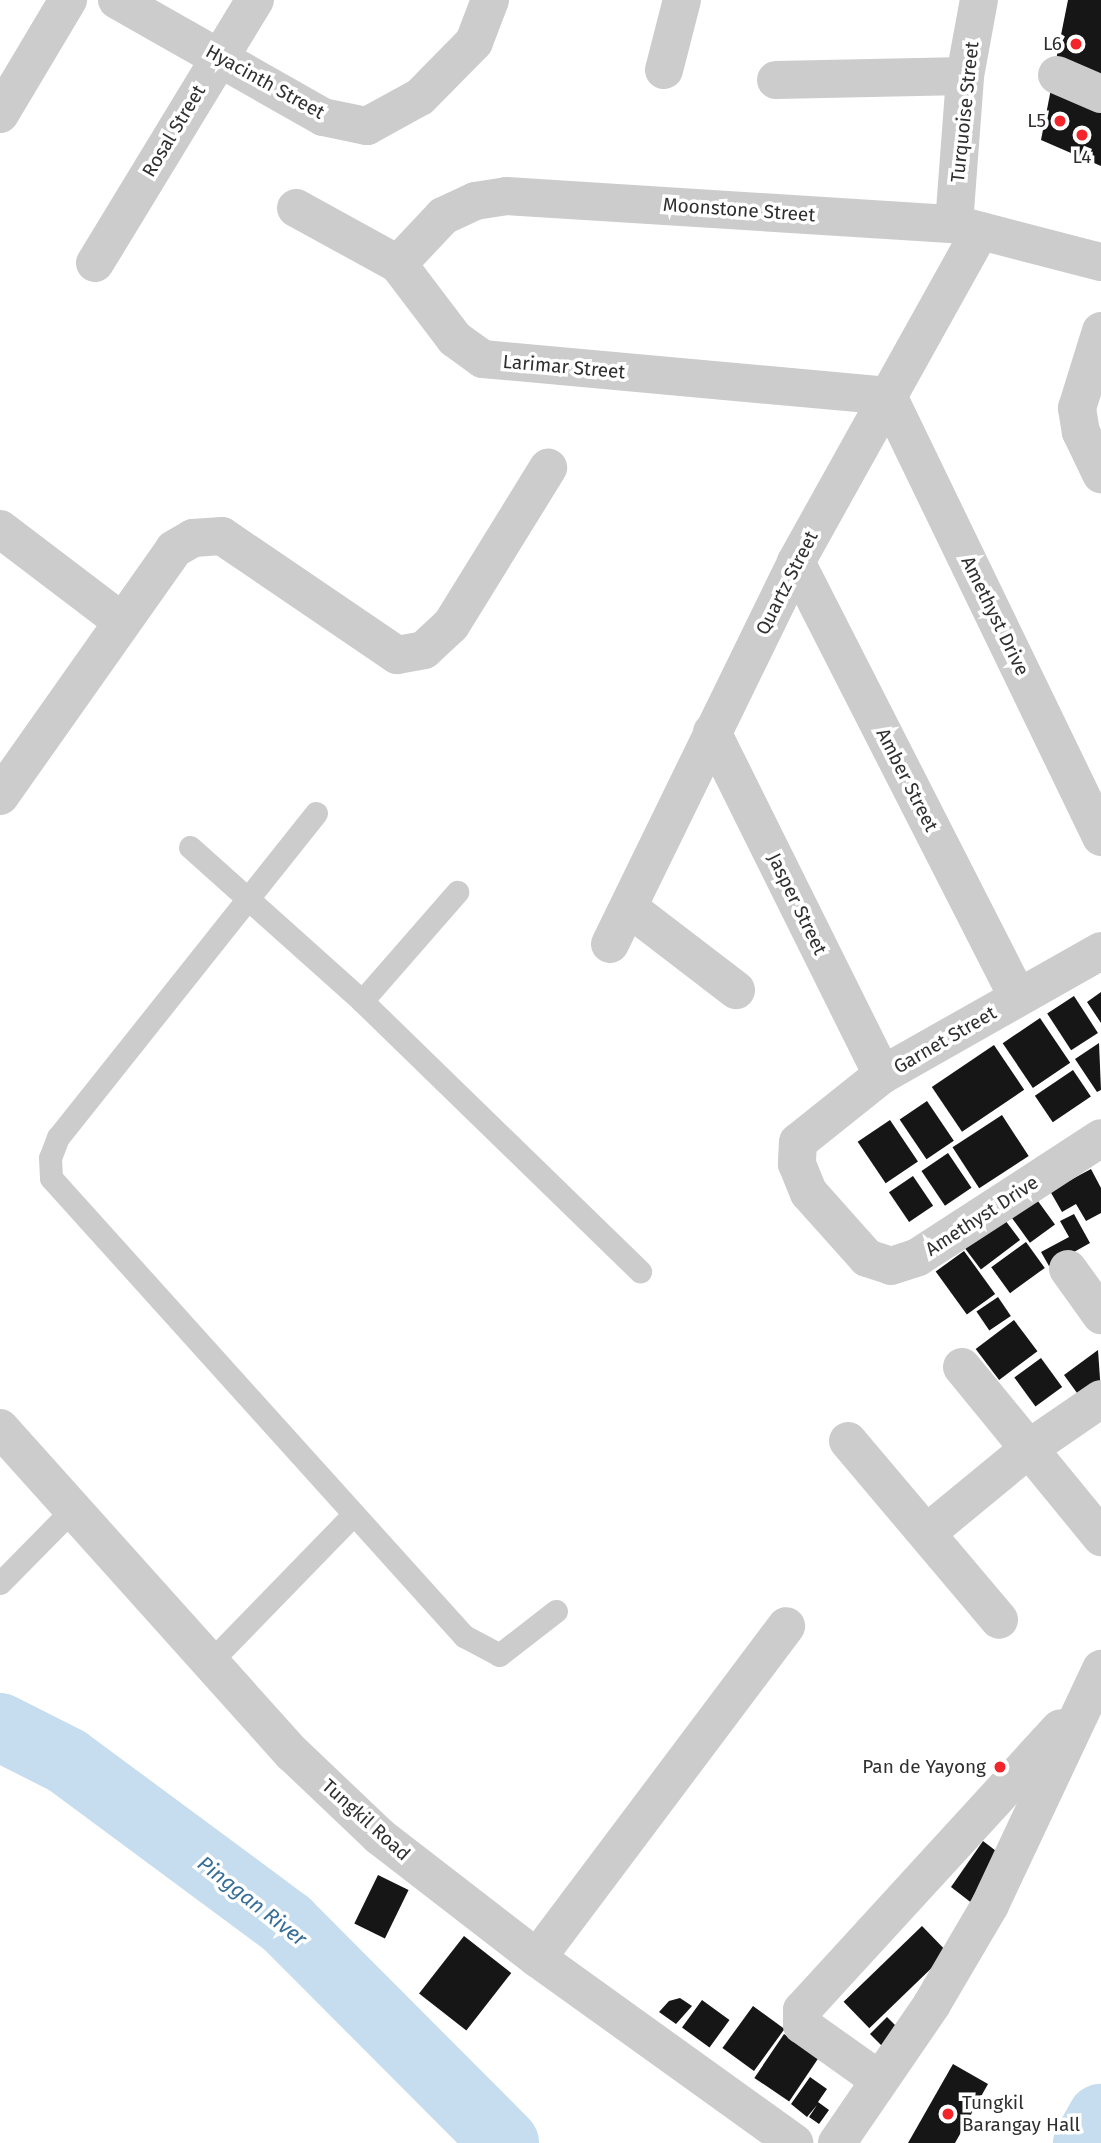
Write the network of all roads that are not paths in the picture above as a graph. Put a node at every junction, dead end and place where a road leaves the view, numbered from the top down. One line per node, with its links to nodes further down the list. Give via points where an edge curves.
1 (68, 0): 13 (street)
2 (117, 0): 7 (street, Hyacinth Street)
3 (255, 0): 7 (street, Rosal Street)
4 (490, 0): 7 (street, Hyacinth Street, via 474,42 420,97 367,126 323,117)
5 (682, 0): 8 (street)
6 (979, 0): 10 (street, Turquoise Street)
7 (218, 57): 17 (street, Rosal Street)
8 (664, 70)
9 (1057, 75): 12 (street)
10 (965, 76): 11 (street); 15 (street, Turquoise Street)
11 (776, 80)
12 (1101, 94)
13 (0, 114)
14 (296, 208): 18 (street, Larimar Street)
15 (967, 227): 16 (street, Moonstone Street); 18 (street, Moonstone Street, via 506,195 475,201 443,216); 20 (street, Quartz Street)
16 (1101, 262)
17 (95, 263)
18 (398, 264): 20 (street, Larimar Street, via 455,339 483,359)
19 (1101, 331): 22 (street, via 1077,408 1081,432)
20 (888, 396): 24 (street, Quartz Street); 29 (street, Amethyst Drive)
21 (548, 468): 25 (street, via 451,625 424,650 397,654 222,536 193,538 174,549)
22 (1101, 474)
23 (0, 529): 25 (street)
24 (796, 562): 26 (street, Quartz Street); 37 (street, Amber Street)
25 (121, 621): 27 (street)
26 (712, 732): 33 (street, Quartz Street); 39 (street, Jasper Street)
27 (0, 796)
28 (316, 813): 32 (lane)
29 (1101, 837)
30 (190, 847): 32 (lane)
31 (457, 892): 38 (lane)
32 (248, 898): 38 (lane); 51 (lane, via 58,1137 50,1158 51,1178)
33 (628, 908): 34 (street, Quartz Street); 36 (street)
34 (610, 943)
35 (1101, 951): 37 (street, Garnet Street)
36 (736, 990)
37 (1018, 997): 39 (street, Garnet Street)
38 (362, 1001): 43 (lane)
39 (882, 1075): 40 (street, Garnet Street)
40 (798, 1142): 41 (street, Amethyst Drive, via 797,1164 809,1193 867,1258 891,1266 918,1257)
41 (1099, 1144)
42 (1068, 1269): 44 (street)
43 (639, 1271)
44 (1101, 1315)
45 (962, 1367): 49 (street)
46 (1101, 1399): 49 (street)
47 (0, 1428): 50 (street, Tungkil Road)
48 (848, 1441): 52 (street)
49 (1031, 1447): 52 (street); 53 (street)
50 (73, 1509): 54 (lane); 58 (street, Tungkil Road)
51 (353, 1515): 55 (lane, via 450,1624 483,1648 499,1655); 58 (lane)
52 (928, 1532): 56 (street)
53 (1101, 1537)
54 (0, 1583)
55 (556, 1611)
56 (999, 1620)
57 (786, 1626): 60 (street)
58 (209, 1663): 60 (street, Tungkil Road, via 293,1754 379,1836)
59 (1094, 1685): 61 (street, via 990,1905 932,2004); 61 (street, via 802,2010 802,2025)
60 (537, 1958): 62 (street, Tungkil Road)
61 (878, 2079): 63 (street)
62 (794, 2143)
63 (837, 2143)

